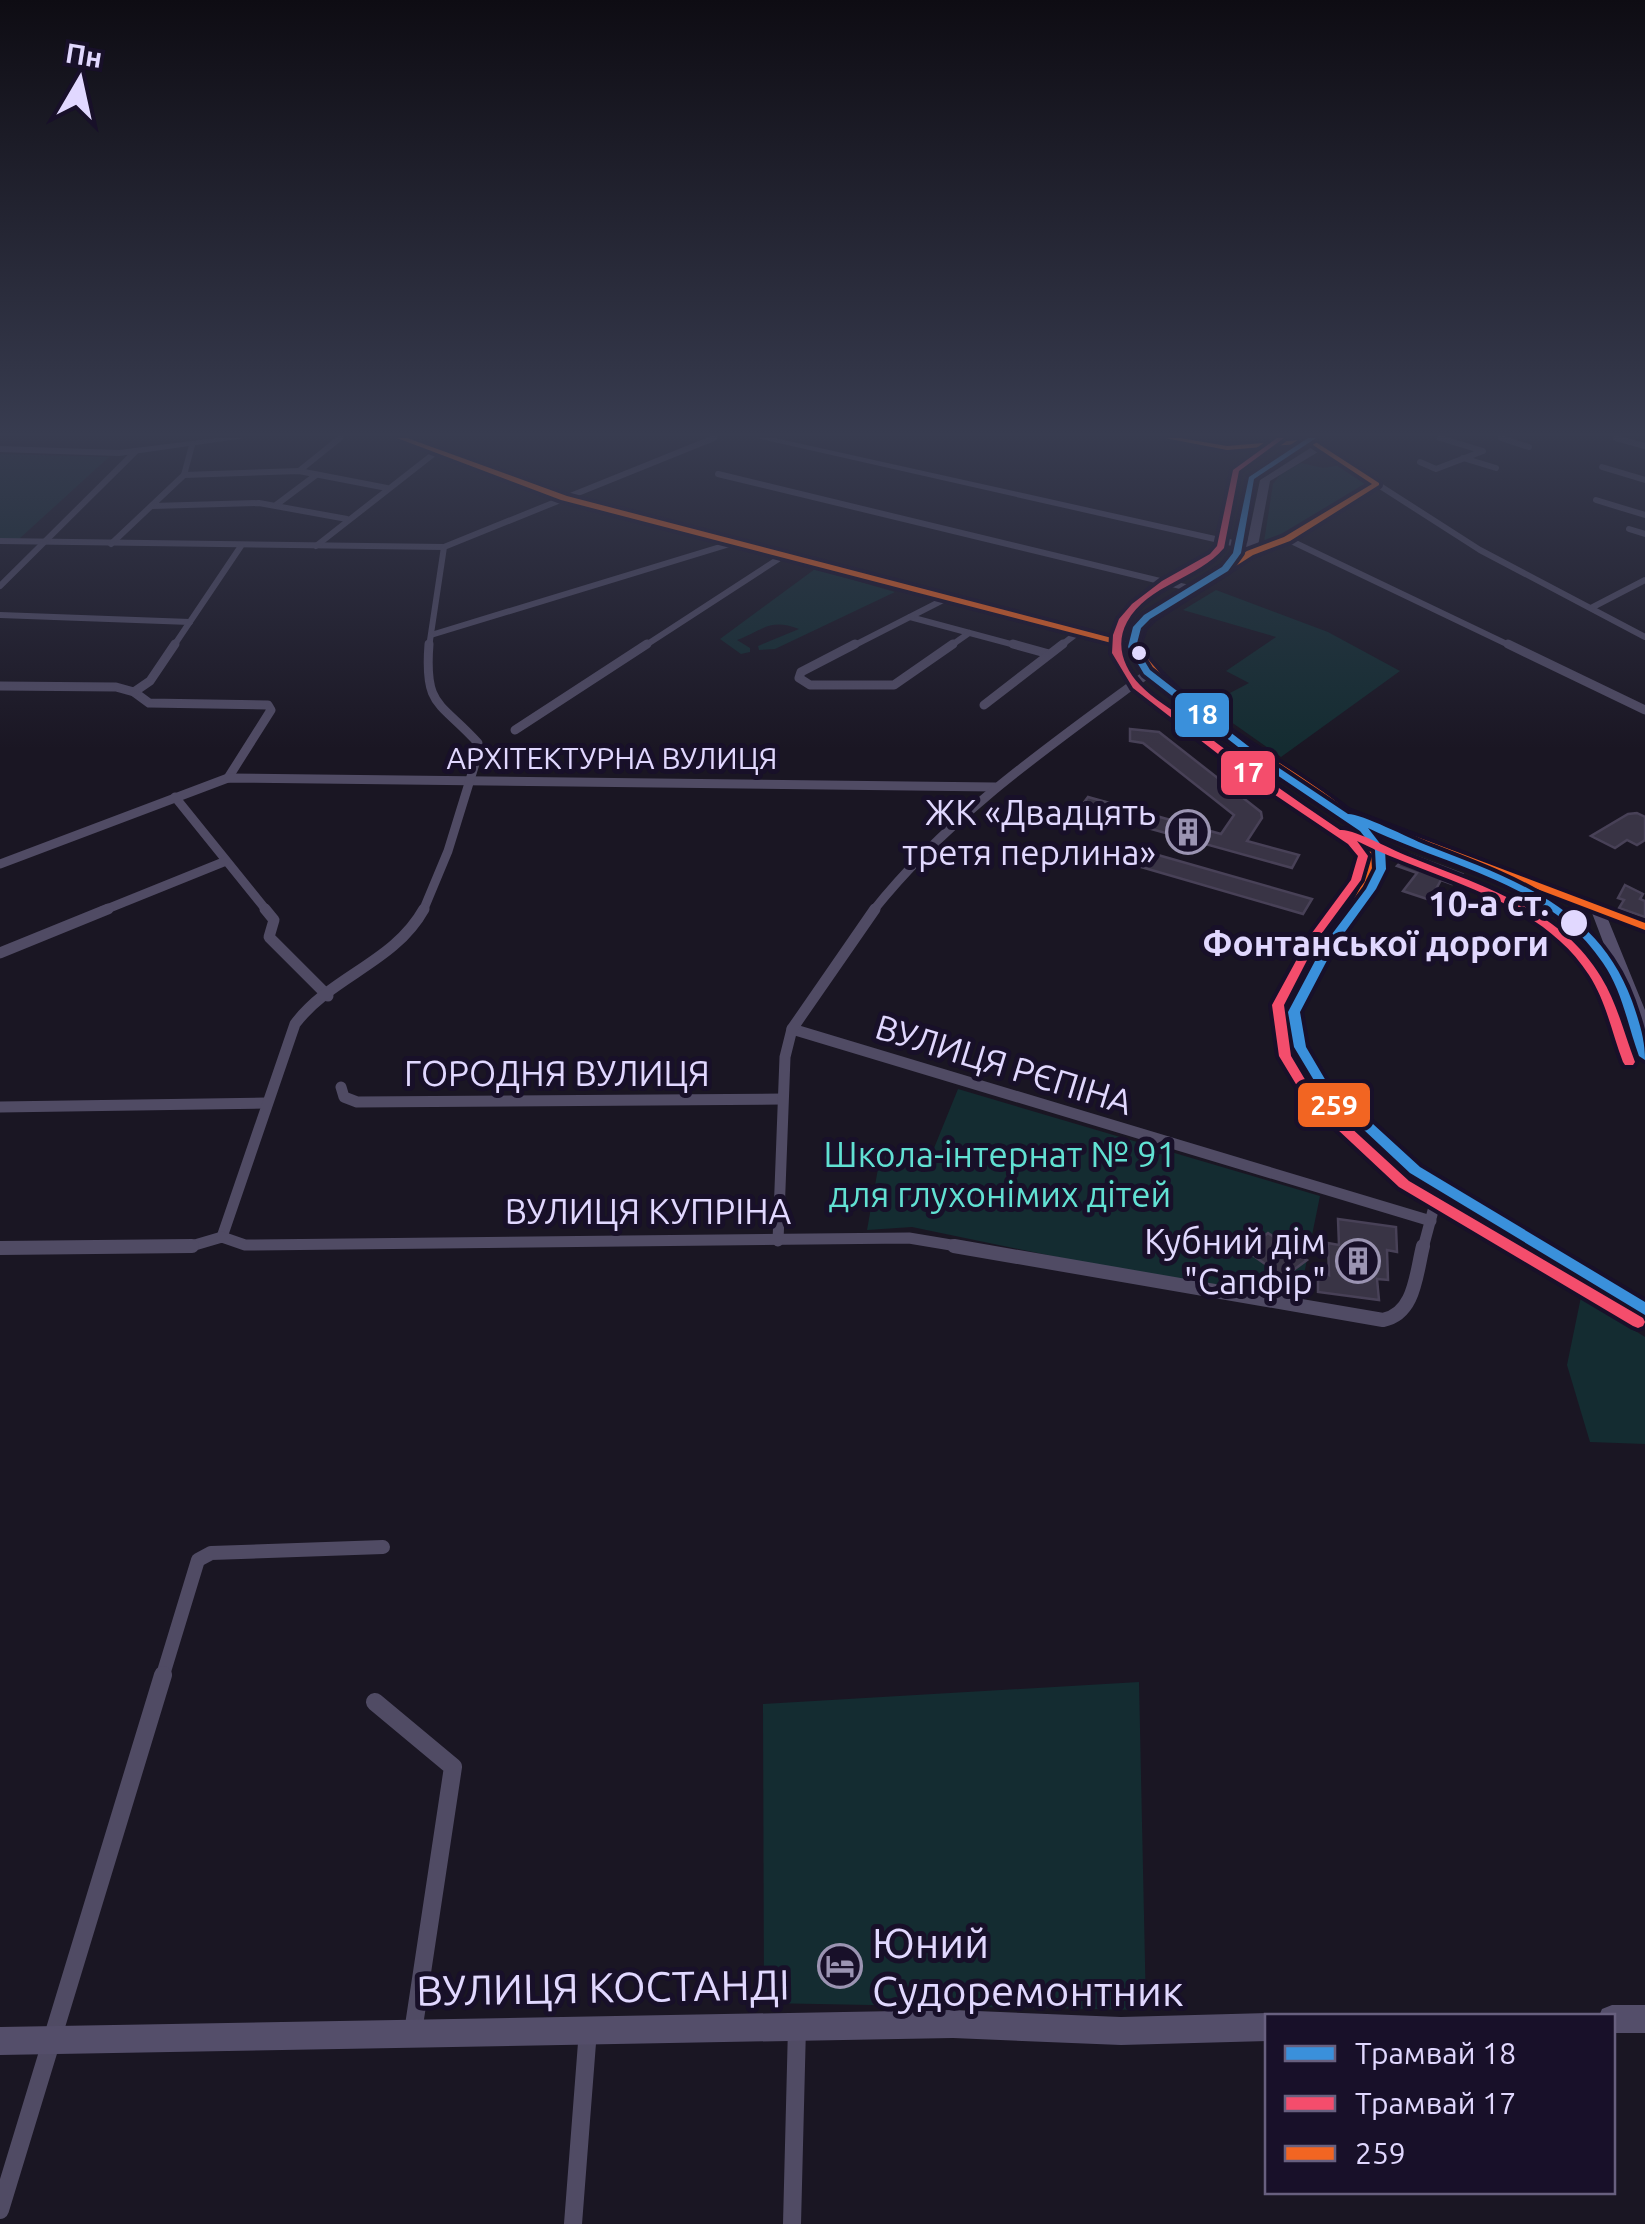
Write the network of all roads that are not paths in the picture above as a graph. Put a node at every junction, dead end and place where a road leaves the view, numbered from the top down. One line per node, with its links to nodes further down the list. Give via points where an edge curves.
1 (35, 542): 2 (street)
2 (44, 542): 14 (street); 21 (street)
3 (113, 542): 14 (street)
4 (321, 542): 16 (street)
5 (457, 542): 17 (street)
6 (728, 542): 13 (main road)
7 (998, 542): 22 (street)
8 (1218, 542): 18 (main road)
9 (1257, 542): 18 (main road)
10 (1277, 542): 18 (main road)
11 (1293, 542): 39 (street)
12 (1467, 542): 24 (street)
13 (733, 543): 19 (main road); 29 (street)
14 (111, 544): 15 (street)
15 (241, 546): 16 (street); 27 (street)
16 (316, 546): 17 (street)
17 (444, 547): 29 (street)
18 (1256, 548): 22 (main road)
19 (784, 556): 23 (main road); 40 (street)
20 (1645, 580): 24 (street)
21 (0, 586)
22 (1193, 589): 32 (main road, via 1150,617)
23 (945, 599): 26 (street); 30 (main road)
24 (1591, 608): 31 (street)
25 (0, 616): 27 (street)
26 (910, 617): 28 (street); 28 (street, via 799,678 810,685 894,685)
27 (190, 622): 36 (street, via 150,681)
28 (969, 633): 33 (street)
29 (431, 634): 42 (street, via 431,697 478,742)
30 (1076, 634): 32 (main road); 33 (street)
31 (1645, 637)
32 (1134, 646): 34 (main road)
33 (1049, 654): 38 (street)
34 (1150, 672): 43 (street); 45 (main road)
35 (5, 686): 36 (street); 37 (street)
36 (134, 692): 41 (street, via 149,703 270,706)
37 (0, 699)
38 (984, 704)
39 (1645, 710)
40 (515, 730)
41 (228, 778): 42 (street, АРХІТЕКТУРНА ВУЛИЦЯ); 44 (street)
42 (469, 782): 43 (street, АРХІТЕКТУРНА ВУЛИЦЯ); 53 (street, via 426,910 373,971)
43 (995, 787): 54 (street, via 908,866)
44 (176, 797): 48 (street); 49 (street)
45 (1339, 810): 46 (main road); 47 (main road)
46 (1396, 835): 47 (main road, via 1377,831); 50 (main road)
47 (1369, 839): 60 (main road, via 1376,858 1372,875 1288,1012 1288,1029 1316,1084 1392,1160)
48 (226, 862): 52 (street); 53 (street, via 274,920 269,937)
49 (0, 864)
50 (1598, 910): 51 (street); 55 (main road)
51 (1645, 927)
52 (0, 953)
53 (328, 996): 58 (street, via 303,1010)
54 (792, 1029): 57 (street); 61 (street, ВУЛИЦЯ РЄПІНА)
55 (1645, 1031)
56 (341, 1087): 57 (street, ГОРОДНЯ ВУЛИЦЯ, via 344,1097 357,1102)
57 (782, 1099): 63 (street)
58 (265, 1103): 59 (street); 62 (street)
59 (0, 1106)
60 (1438, 1192): 61 (street, ВУЛИЦЯ КУПРІНА); 65 (main road)
61 (1431, 1220): 63 (street, ВУЛИЦЯ КУПРІНА, via 1406,1309 1384,1320 909,1238)
62 (222, 1238): 63 (street, ВУЛИЦЯ КУПРІНА, via 245,1245); 64 (street, ВУЛИЦЯ КУПРІНА, via 188,1247)
63 (778, 1241)
64 (0, 1248)
65 (1601, 1291): 66 (main road); 67 (main road)
66 (1645, 1305)
67 (1645, 1317)
68 (383, 1547): 76 (street, via 211,1553 198,1560)
69 (375, 1702): 75 (street, via 453,1767)
70 (1645, 2018): 71 (main road)
71 (1615, 2019)
72 (797, 2027): 73 (main road, ВУЛИЦЯ КОСТАНДІ); 74 (main road, ВУЛИЦЯ КОСТАНДІ); 80 (street)
73 (1265, 2028)
74 (588, 2030): 75 (main road, ВУЛИЦЯ КОСТАНДІ); 79 (street)
75 (413, 2033): 76 (main road, ВУЛИЦЯ КОСТАНДІ)
76 (50, 2040): 77 (main road, ВУЛИЦЯ КОСТАНДІ); 78 (street)
77 (0, 2041)
78 (0, 2210)
79 (572, 2224)
80 (792, 2224)

